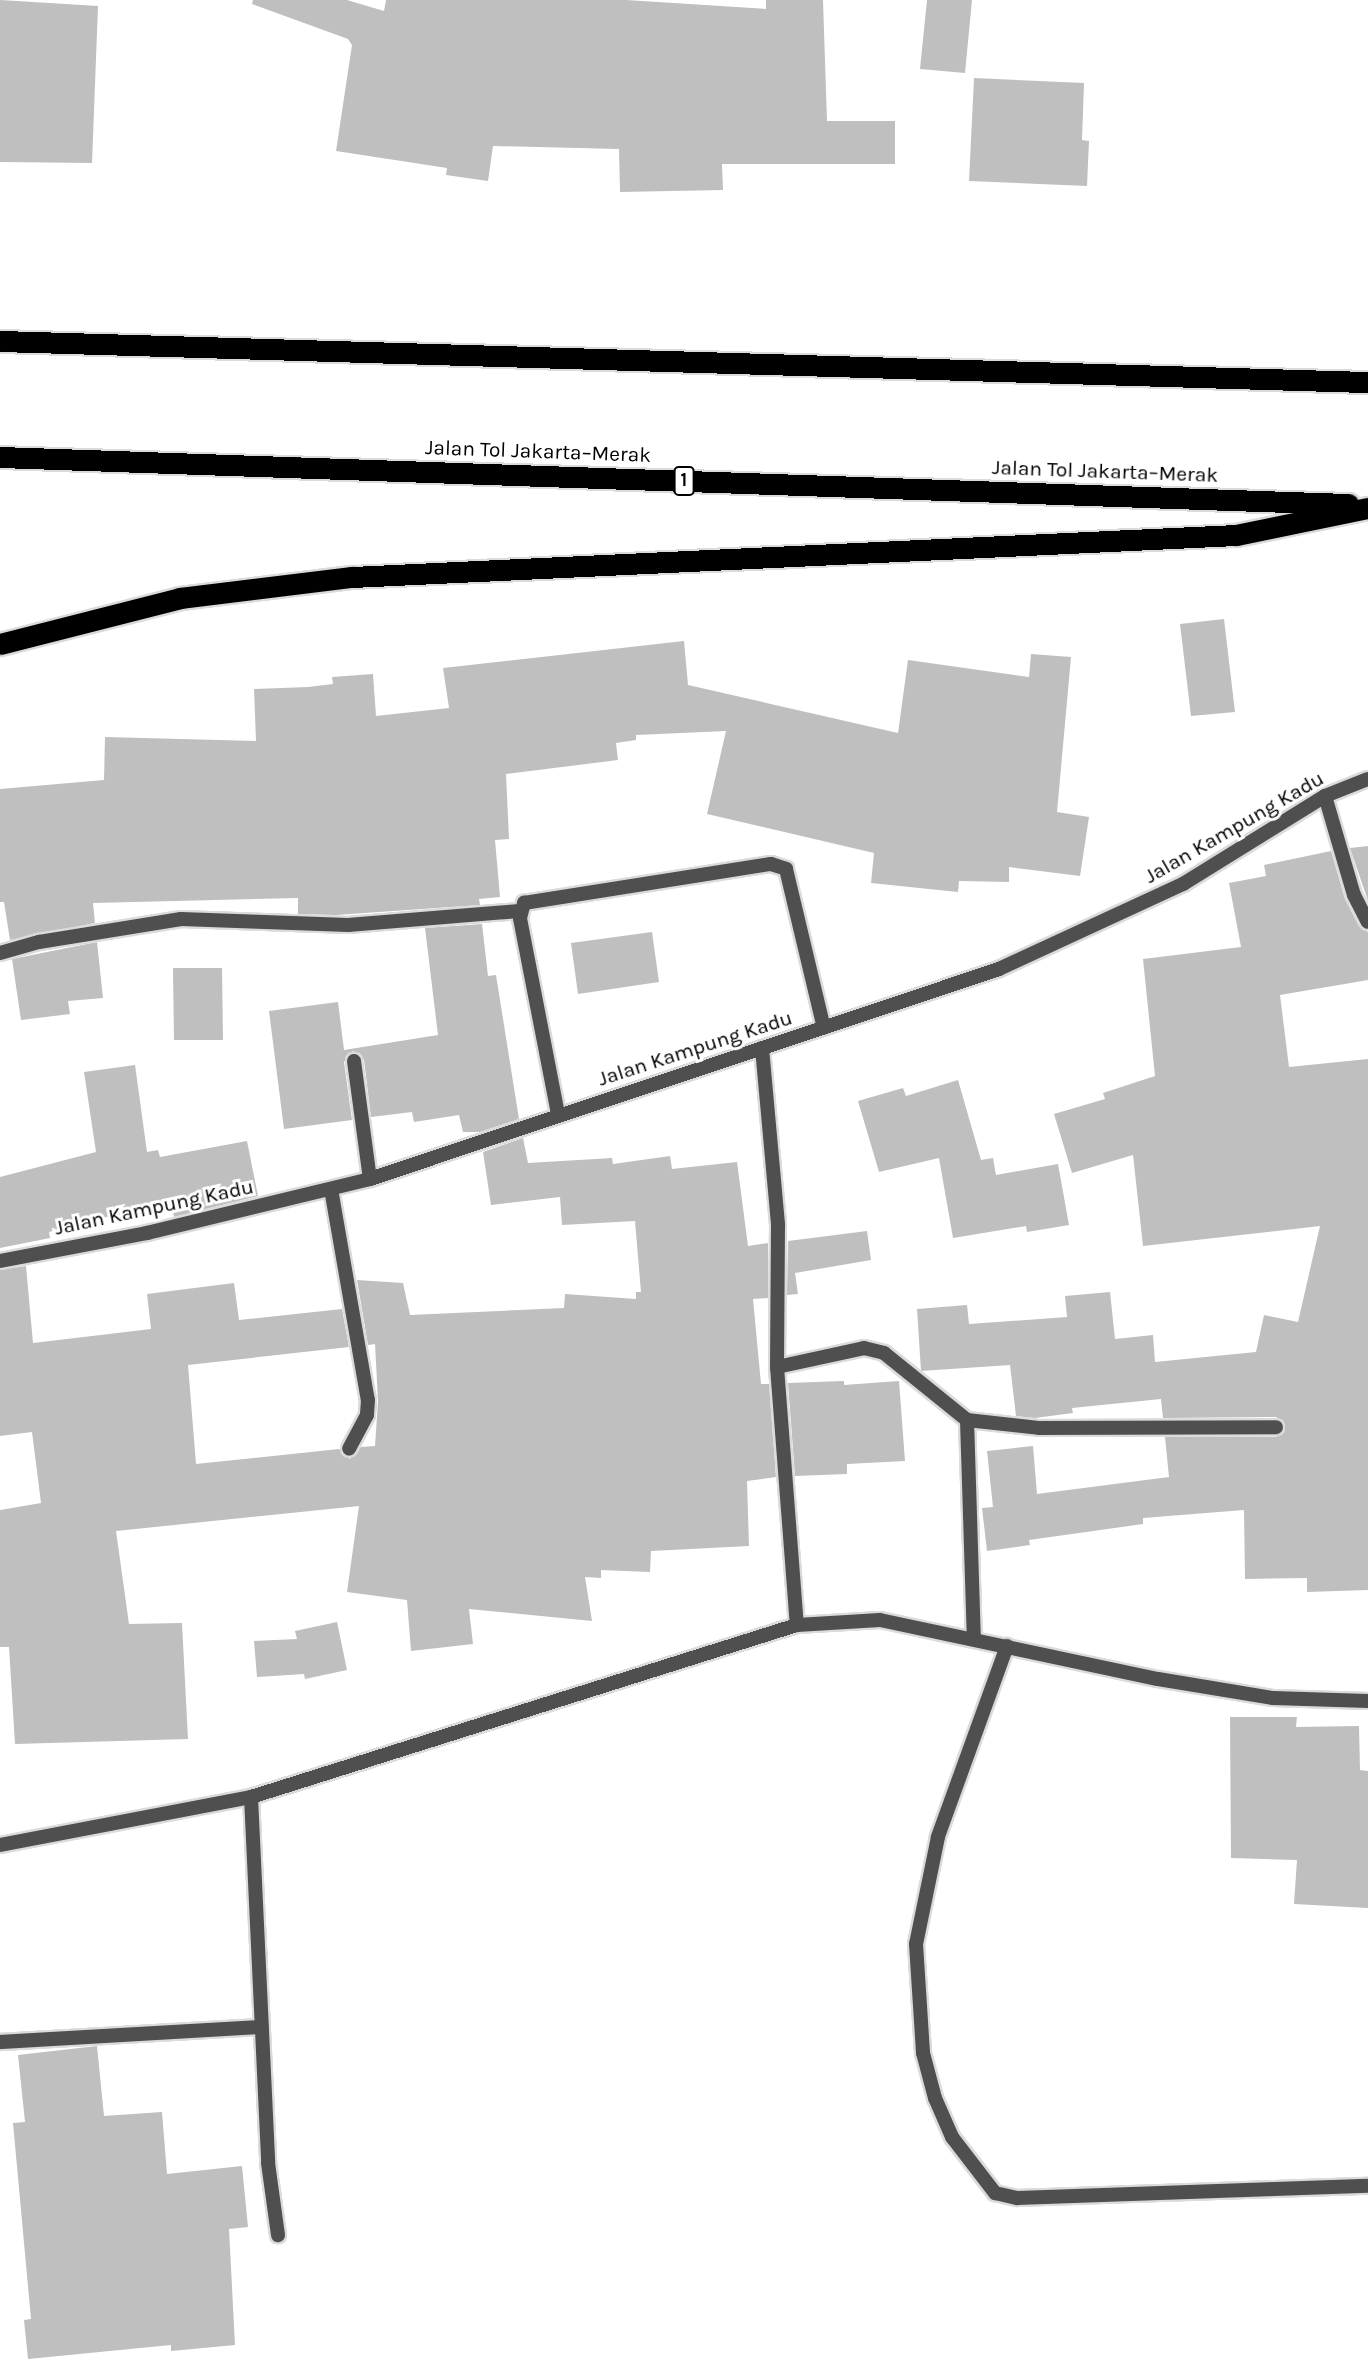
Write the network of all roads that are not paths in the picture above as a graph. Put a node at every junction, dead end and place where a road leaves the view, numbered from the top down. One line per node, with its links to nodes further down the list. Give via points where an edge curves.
1 (0, 341): 2 (highway)
2 (1368, 382)
3 (0, 457): 4 (highway, Jalan Tol Jakarta–Merak / 1)
4 (1368, 507): 5 (highway, via 1236,534 352,577 180,598)
5 (0, 644)
6 (1368, 779): 7 (street, Jalan Kampung Kadu)
7 (1325, 796): 9 (street, via 1354,895); 11 (street, Jalan Kampung Kadu, via 1183,884 999,969)
8 (519, 911): 10 (street, via 348,925 181,919 39,942); 11 (street, via 524,903 771,864 786,869); 14 (street)
9 (1368, 922)
10 (0, 953)
11 (824, 1028): 12 (street, Jalan Kampung Kadu)
12 (762, 1048): 14 (street, Jalan Kampung Kadu); 18 (street, via 778,1225)
13 (354, 1061): 15 (street)
14 (558, 1114): 15 (street, Jalan Kampung Kadu)
15 (370, 1179): 16 (street, Jalan Kampung Kadu)
16 (331, 1189): 17 (street, Jalan Kampung Kadu, via 147,1233); 21 (street, via 368,1400 367,1415)
17 (0, 1261)
18 (777, 1367): 19 (street, via 864,1348 884,1353); 22 (street)
19 (967, 1420): 20 (street, via 1039,1429); 23 (street)
20 (1276, 1427)
21 (349, 1448)
22 (797, 1625): 23 (street, via 880,1620); 26 (street)
23 (974, 1637): 24 (street)
24 (1007, 1646): 25 (street, via 1273,1698); 30 (street, via 938,1837 916,1944 923,2053 952,2137 995,2193 1017,2198)
25 (1368, 1701)
26 (251, 1797): 27 (street); 28 (street)
27 (0, 1845)
28 (262, 2026): 29 (street); 31 (street, via 268,2163)
29 (0, 2042)
30 (1368, 2186)
31 (278, 2235)

